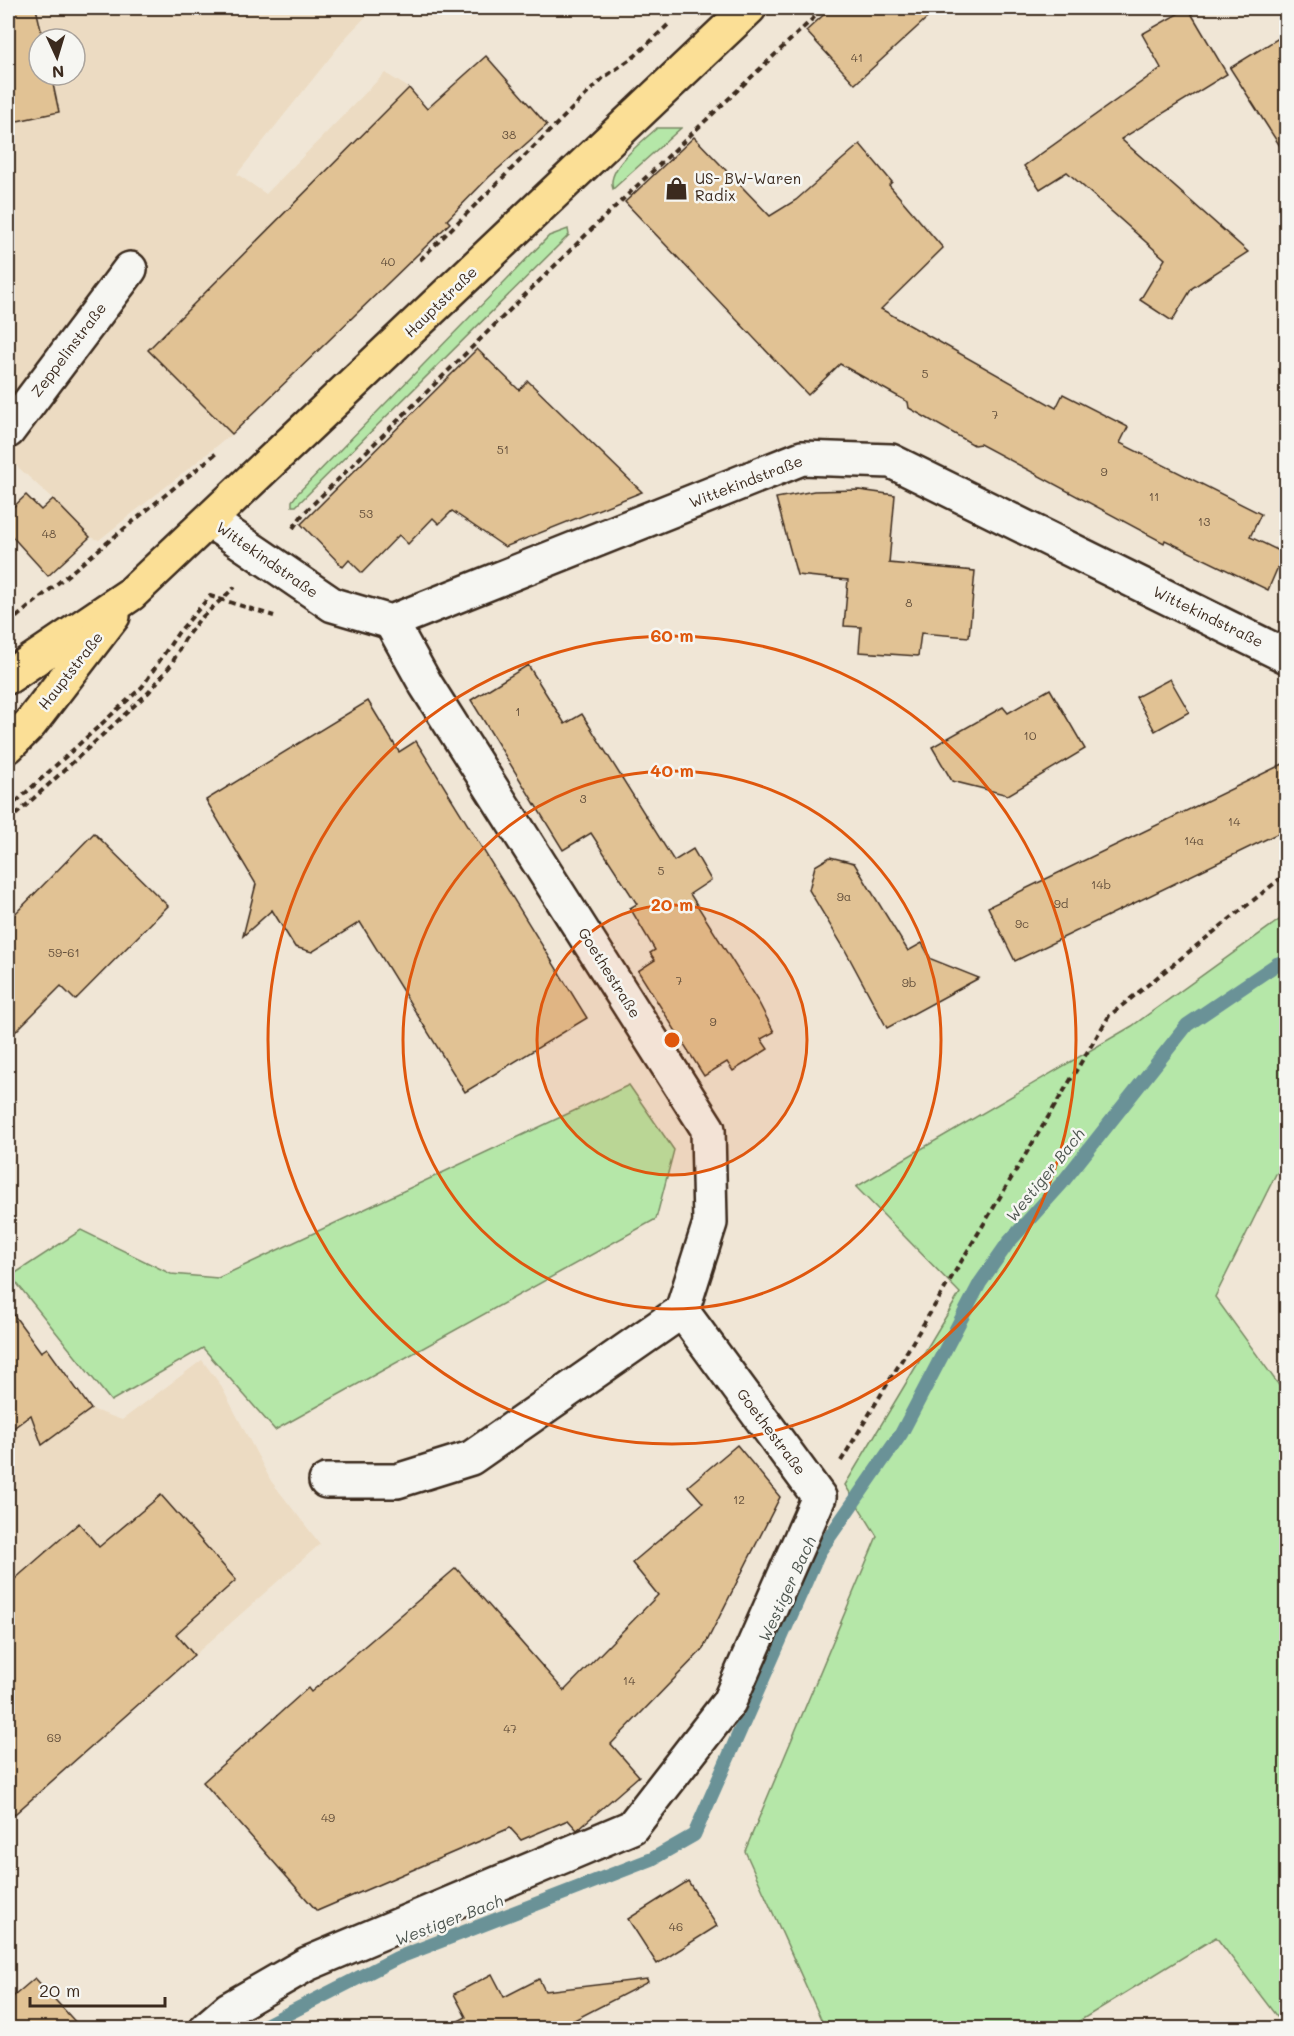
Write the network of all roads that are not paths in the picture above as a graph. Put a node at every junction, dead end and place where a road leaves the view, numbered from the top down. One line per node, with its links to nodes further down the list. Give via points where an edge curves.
1 (749, 8): 4 (main road, Hauptstraße)
2 (130, 269): 3 (street, Zeppelinstraße)
3 (8, 431)
4 (210, 521): 5 (main road, Hauptstraße); 6 (street, Wittekindstraße, via 333,605)
5 (131, 594): 8 (main road, Hauptstraße); 9 (main road, Hauptstraße, via 30,724)
6 (391, 622): 7 (street, Wittekindstraße, via 802,458 813,458 891,461); 10 (street, Goethestraße, via 426,685 708,1130 710,1223)
7 (1287, 656)
8 (8, 677)
9 (8, 746)
10 (681, 1311): 11 (street, via 471,1458 397,1481); 12 (street, Goethestraße, via 819,1497 729,1702 632,1827 308,1964 230,2009)
11 (326, 1481)
12 (207, 2028)

